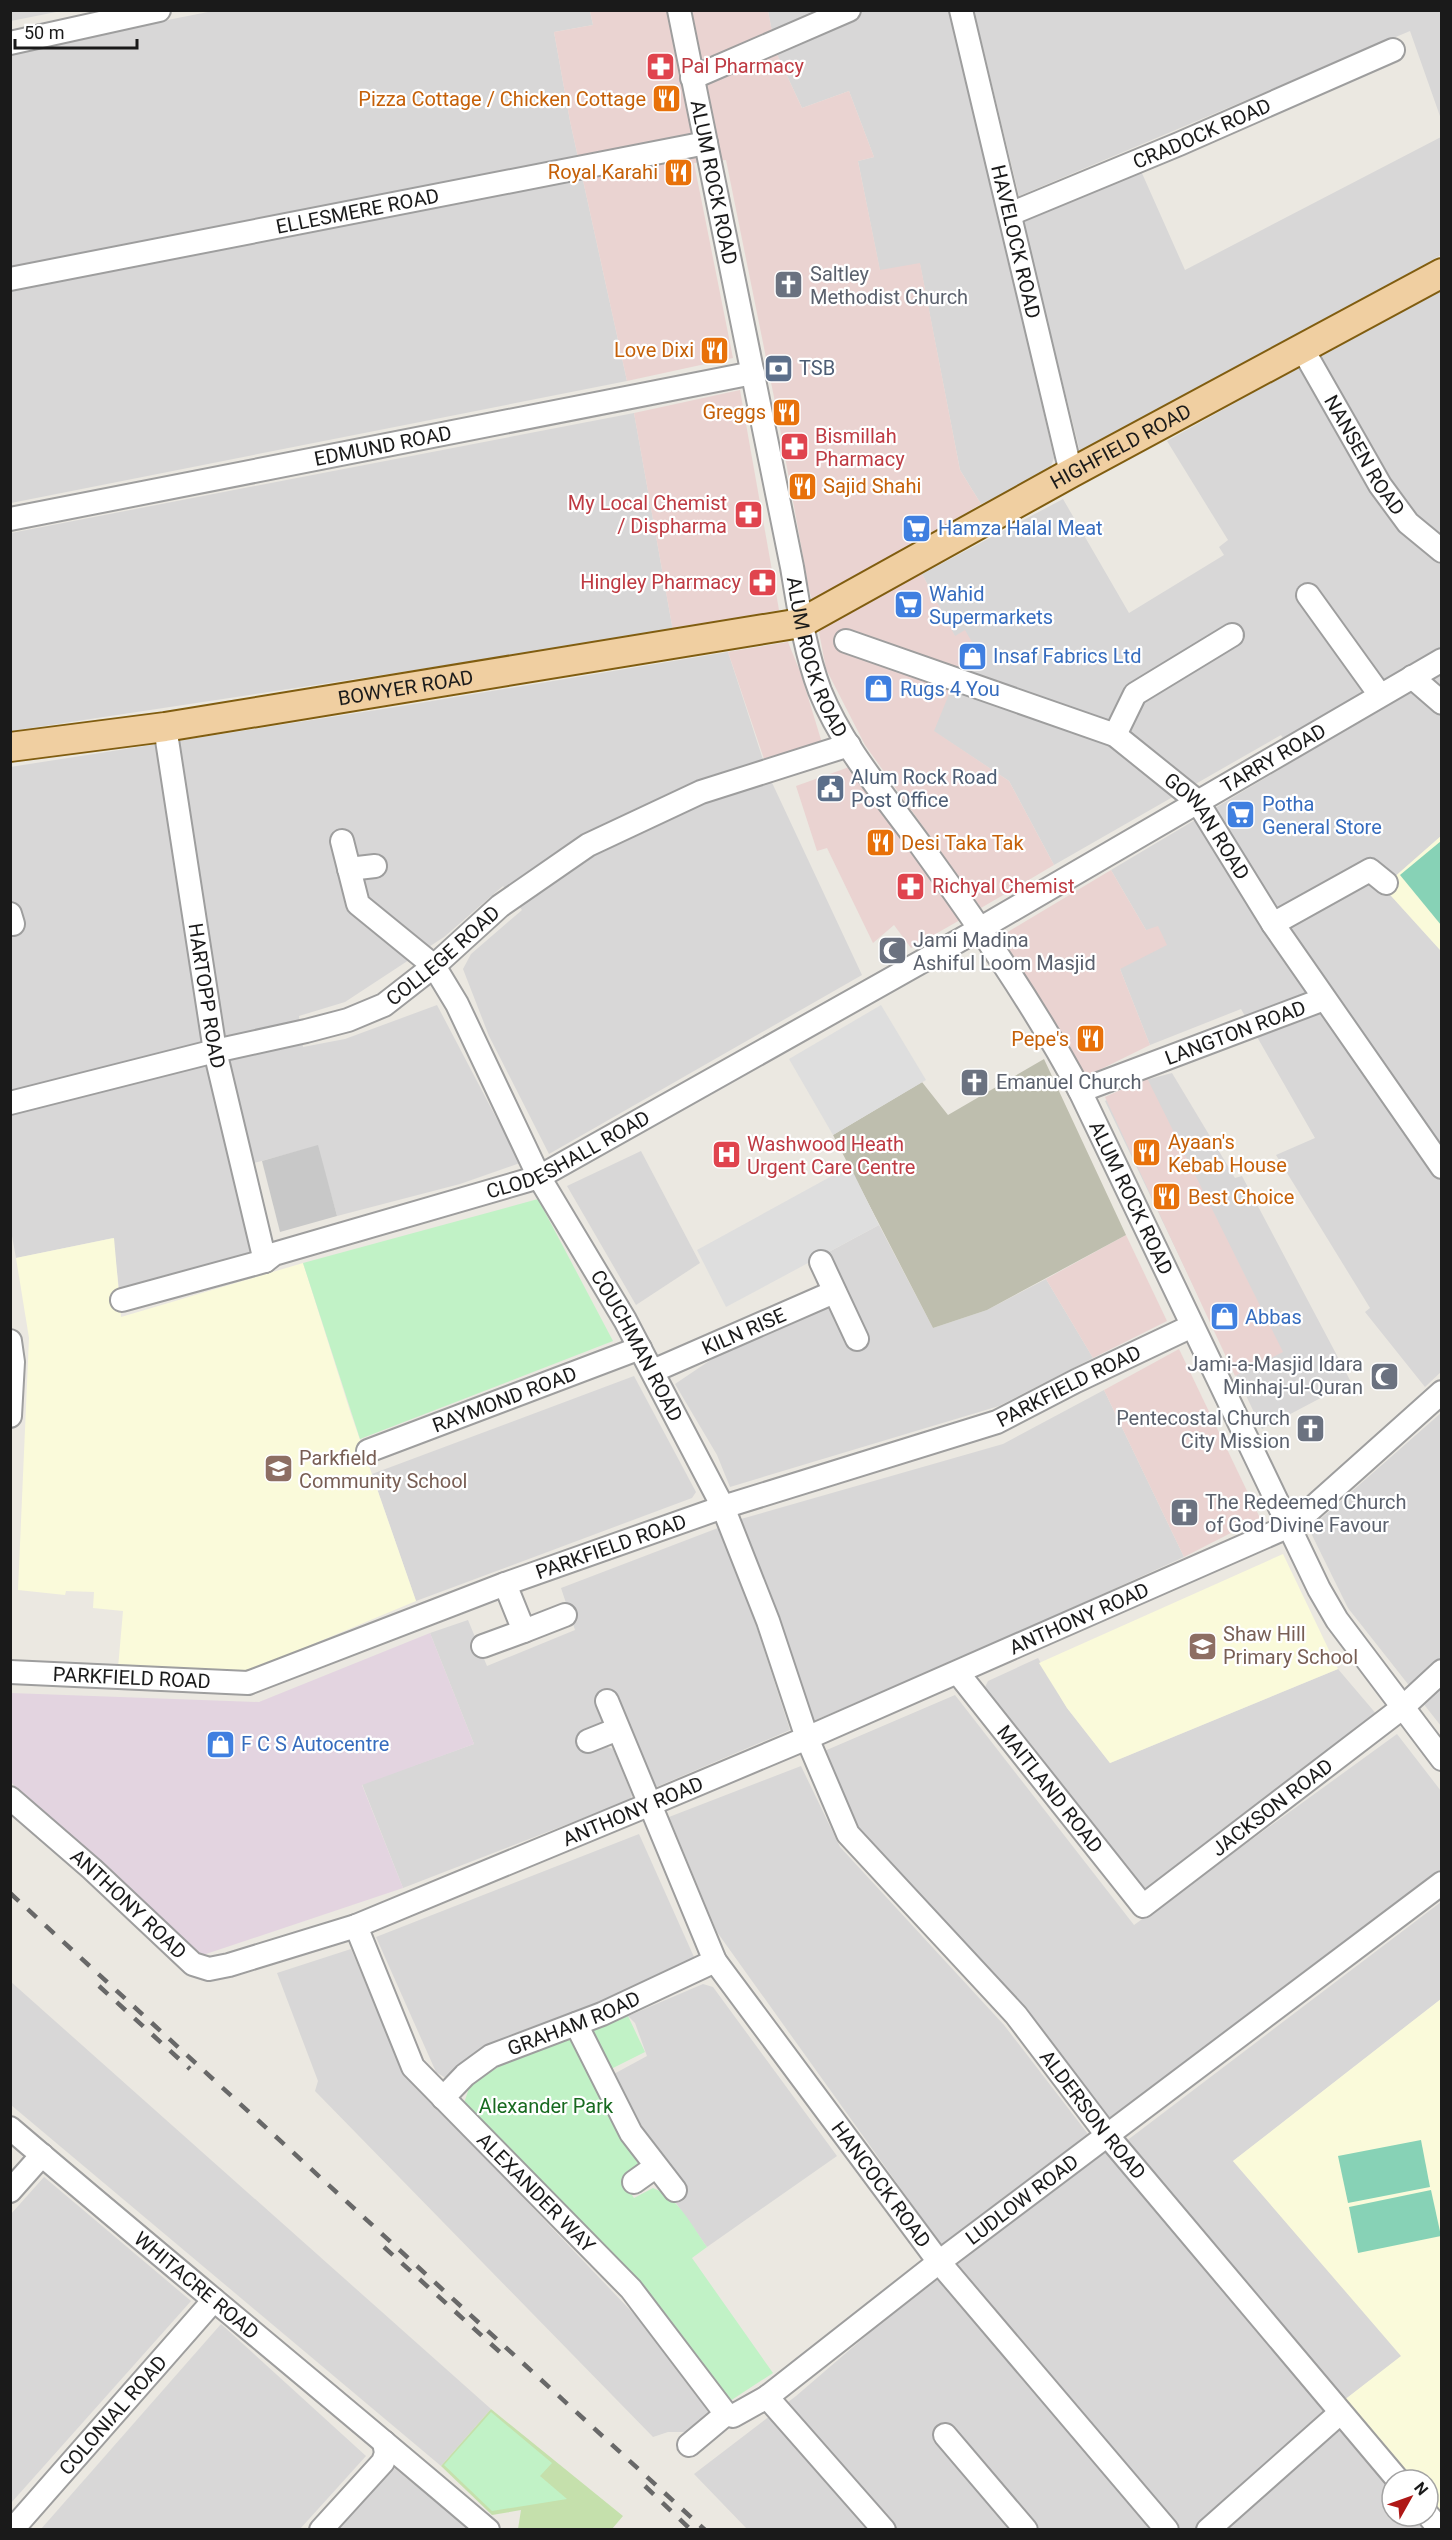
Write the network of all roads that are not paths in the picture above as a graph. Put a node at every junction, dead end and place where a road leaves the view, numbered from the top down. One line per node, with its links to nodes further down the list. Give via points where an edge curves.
1 (159, 10): 5 (street)
2 (679, 10): 7 (street, ALUM ROCK ROAD)
3 (849, 10): 7 (street)
4 (962, 10): 9 (street, HAVELOCK ROAD)
5 (10, 43)
6 (1393, 50): 9 (street, CRADOCK ROAD)
7 (692, 78): 8 (street, ALUM ROCK ROAD)
8 (705, 142): 11 (street, ELLESMERE ROAD); 13 (street, ALUM ROCK ROAD)
9 (1010, 214): 14 (street, HAVELOCK ROAD)
10 (1442, 273): 12 (main road, HIGHFIELD ROAD)
11 (10, 279)
12 (1302, 348): 14 (main road, HIGHFIELD ROAD); 16 (street, NANSEN ROAD, via 1380,485 1408,523)
13 (753, 373): 15 (street, EDMUND ROAD); 18 (street, ALUM ROCK ROAD)
14 (1071, 473): 18 (main road, HIGHFIELD ROAD)
15 (10, 519)
16 (1442, 551)
17 (1308, 595): 23 (street)
18 (801, 623): 25 (main road, BOWYER ROAD); 27 (street, ALUM ROCK ROAD, via 821,693)
19 (1232, 635): 26 (street, via 1135,694)
20 (846, 641): 26 (street, GOWAN ROAD)
21 (1442, 660): 22 (street, TARRY ROAD)
22 (1412, 677): 23 (street, TARRY ROAD); 24 (street)
23 (1380, 695): 29 (street, TARRY ROAD)
24 (1442, 703)
25 (165, 727): 28 (main road, BOWYER ROAD); 38 (street, HARTOPP ROAD)
26 (1115, 735): 29 (street, GOWAN ROAD)
27 (849, 745): 35 (street, ALUM ROCK ROAD); 36 (street, COLLEGE ROAD, via 701,792 588,844 500,906)
28 (10, 747)
29 (1197, 801): 34 (street, GOWAN ROAD); 35 (street, TARRY ROAD)
30 (342, 841): 32 (street, COUCHMAN ROAD)
31 (375, 866): 32 (street)
32 (349, 869): 36 (street, COUCHMAN ROAD, via 358,904)
33 (1386, 883): 34 (street, via 1370,870)
34 (1273, 924): 37 (street, GOWAN ROAD)
35 (979, 928): 39 (street, ALUM ROCK ROAD, via 1043,1023); 42 (street, CLODESHALL ROAD)
36 (434, 966): 38 (street, COLLEGE ROAD, via 384,1005 348,1020); 42 (street, COUCHMAN ROAD, via 457,1004)
37 (1324, 999): 39 (street, LANGTON ROAD); 41 (street, GOWAN ROAD)
38 (215, 1051): 40 (street, COLLEGE ROAD); 43 (street, HARTOPP ROAD)
39 (1080, 1090): 47 (street, ALUM ROCK ROAD)
40 (10, 1103)
41 (1442, 1167)
42 (539, 1177): 43 (street, CLODESHALL ROAD, via 274,1254); 50 (street, COUCHMAN ROAD)
43 (265, 1261): 46 (street, CLODESHALL ROAD)
44 (821, 1262): 45 (street)
45 (834, 1292): 48 (street); 51 (street, KILN RISE)
46 (122, 1300)
47 (1192, 1326): 55 (street, PARKFIELD ROAD, via 997,1422); 56 (street, ALUM ROCK ROAD)
48 (857, 1339)
49 (10, 1341): 53 (street, via 14,1362)
50 (640, 1348): 51 (street, COUCHMAN ROAD); 54 (street, RAYMOND ROAD)
51 (653, 1371): 55 (street, COUCHMAN ROAD)
52 (1442, 1392): 56 (street, ANTHONY ROAD)
53 (10, 1416)
54 (368, 1451)
55 (723, 1507): 57 (street, PARKFIELD ROAD); 67 (street, COUCHMAN ROAD, via 768,1621)
56 (1290, 1524): 63 (street, ANTHONY ROAD); 65 (street, ALUM ROCK ROAD, via 1337,1620)
57 (505, 1584): 59 (street); 62 (street, PARKFIELD ROAD, via 248,1683)
58 (565, 1615): 59 (street)
59 (524, 1631): 60 (street)
60 (483, 1646)
61 (1442, 1671): 65 (street, JACKSON ROAD)
62 (10, 1672)
63 (958, 1673): 67 (street, ANTHONY ROAD); 73 (street, MAITLAND ROAD)
64 (607, 1701): 66 (street, HANCOCK ROAD)
65 (1402, 1708): 69 (street, ALUM ROCK ROAD); 73 (street, JACKSON ROAD)
66 (618, 1729): 68 (street); 71 (street, HANCOCK ROAD)
67 (807, 1738): 71 (street, ANTHONY ROAD); 79 (street, ALDERSON ROAD, via 848,1834 1016,2015)
68 (588, 1741)
69 (1442, 1759)
70 (10, 1798): 74 (street, ANTHONY ROAD, via 193,1964 209,1969 229,1965)
71 (648, 1805): 74 (street, ANTHONY ROAD); 75 (street, HANCOCK ROAD)
72 (1442, 1883): 79 (street, LUDLOW ROAD)
73 (1143, 1906)
74 (356, 1926): 77 (street, ALEXANDER WAY, via 413,2067)
75 (715, 1961): 76 (street, GRAHAM ROAD); 85 (street, HANCOCK ROAD)
76 (576, 2024): 77 (street, GRAHAM ROAD, via 490,2056); 81 (street, via 631,2133)
77 (443, 2098): 89 (street, ALEXANDER WAY, via 631,2289)
78 (10, 2128): 80 (street, WHITACRE ROAD)
79 (1107, 2135): 85 (street, LUDLOW ROAD); 88 (street, ALDERSON ROAD)
80 (42, 2155): 84 (street); 86 (street, WHITACRE ROAD)
81 (654, 2166): 82 (street); 83 (street)
82 (634, 2182)
83 (675, 2190)
84 (10, 2191)
85 (939, 2262): 87 (street, LUDLOW ROAD); 99 (street, HANCOCK ROAD)
86 (214, 2300): 91 (street, WHITACRE ROAD); 94 (street, COLONIAL ROAD)
87 (767, 2397): 89 (street, LUDLOW ROAD, via 733,2416); 97 (street)
88 (1340, 2413): 93 (street, ALDERSON ROAD); 100 (street)
89 (726, 2414): 92 (street, LUDLOW ROAD)
90 (945, 2435): 98 (street)
91 (384, 2442): 95 (street, via 386,2453 382,2462); 96 (street, WHITACRE ROAD)
92 (689, 2445)
93 (1388, 2468)
94 (12, 2529)
95 (321, 2529)
96 (488, 2529)
97 (884, 2529)
98 (1026, 2529)
99 (1167, 2529)
100 (1208, 2529)

